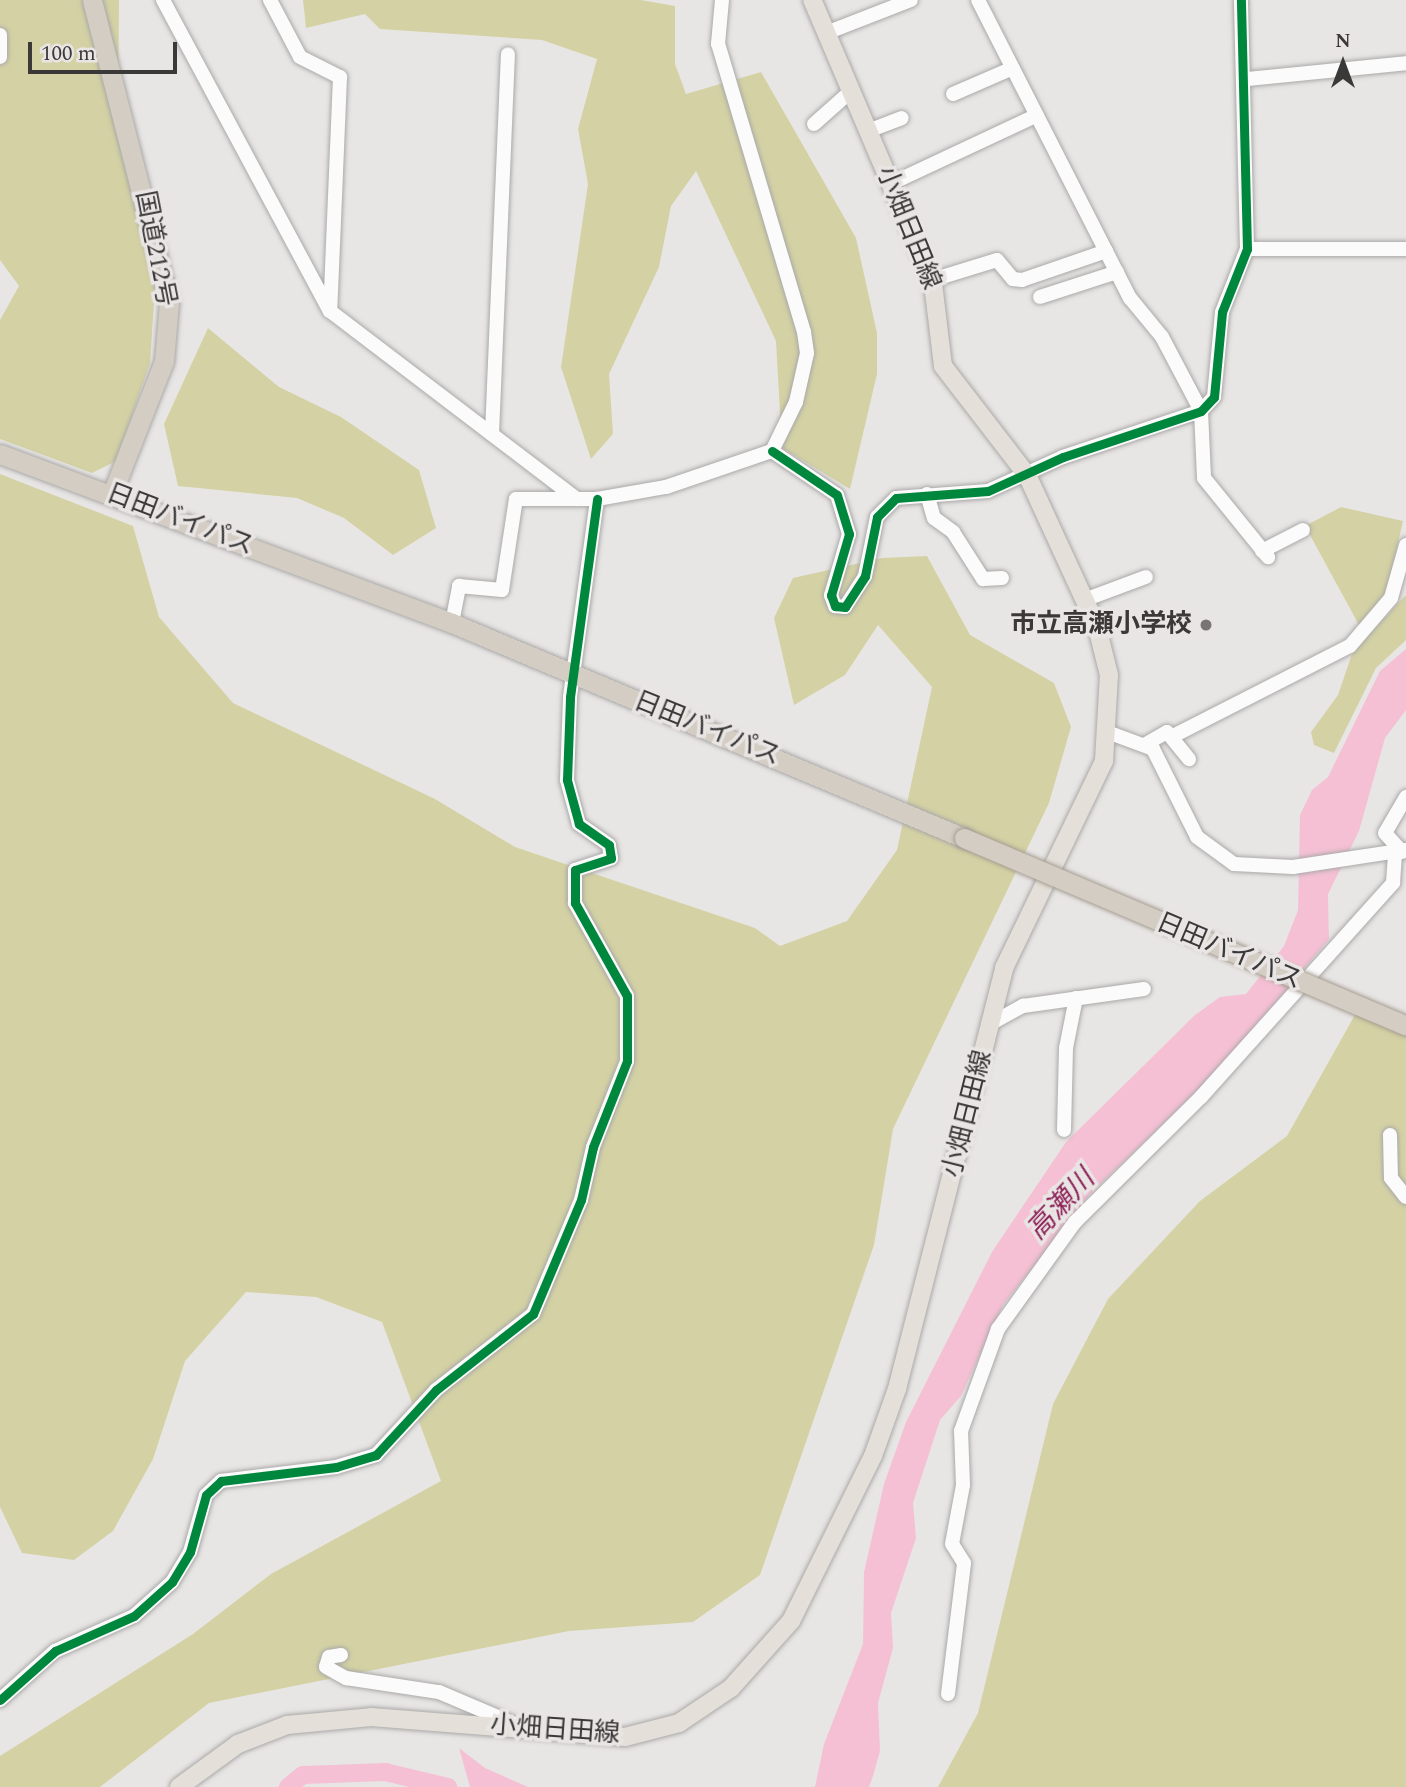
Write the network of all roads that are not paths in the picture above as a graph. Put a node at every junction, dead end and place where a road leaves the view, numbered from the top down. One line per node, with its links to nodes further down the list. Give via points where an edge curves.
1 (92, 0): 36 (highway, 国道212号, via 169,302 164,361)
2 (163, 0): 29 (street)
3 (270, 0): 29 (street, via 299,57 340,77)
4 (722, 0): 32 (street, via 718,44 807,353 796,402)
5 (812, 0): 9 (main road, 小畑日田線)
6 (911, 0): 9 (street)
7 (978, 0): 14 (street)
8 (1242, 1): 15 (street)
9 (826, 33): 16 (main road, 小畑日田線)
10 (0, 35): 12 (street)
11 (508, 54): 31 (street)
12 (0, 57)
13 (1406, 63): 15 (street)
14 (1013, 68): 17 (street); 18 (street)
15 (1247, 79): 23 (street)
16 (851, 91): 20 (street); 21 (main road, 小畑日田線)
17 (953, 94)
18 (1037, 115): 22 (street); 25 (street)
19 (902, 118): 21 (street)
20 (814, 124)
21 (868, 131): 22 (main road, 小畑日田線)
22 (890, 184): 27 (main road, 小畑日田線)
23 (1247, 249): 24 (street); 30 (street, via 1222,312 1214,397)
24 (1406, 249)
25 (1106, 251): 26 (street); 27 (street, via 1017,281 997,260)
26 (1117, 272): 28 (street); 30 (street, via 1162,337)
27 (932, 280): 34 (main road, 小畑日田線, via 943,366)
28 (1040, 298)
29 (330, 311): 31 (street)
30 (1201, 411): 34 (street); 39 (street, via 1205,478 1265,554)
31 (492, 434): 37 (street)
32 (772, 451): 35 (street, via 821,479 847,518 846,552 832,582 835,606 845,607 857,597 884,506); 38 (street, via 666,487)
33 (0, 454): 36 (highway, 日田バイパス)
34 (1027, 475): 35 (street, via 988,491); 43 (main road, 小畑日田線)
35 (927, 494): 42 (street, via 934,518 953,532 983,579)
36 (112, 495): 44 (highway, 日田バイパス)
37 (578, 499): 38 (street); 44 (street, via 516,499 502,590 459,586)
38 (597, 499): 45 (street)
39 (1303, 530)
40 (1406, 545): 47 (street, via 1391,598 1350,646)
41 (1146, 577): 43 (street)
42 (1002, 578)
43 (1084, 600): 46 (main road, 小畑日田線, via 1107,659)
44 (452, 624): 45 (highway, 日田バイパス)
45 (576, 673): 55 (highway, 日田バイパス, bridge); 61 (street, via 571,800 579,824 609,845 611,858 575,870 575,903 627,996 627,1061 593,1147 581,1200 533,1314 436,1390 376,1455 336,1467 221,1481 206,1495 190,1552 172,1582 134,1616 55,1651)
46 (1110, 733): 48 (street); 54 (main road, 小畑日田線, via 1088,803 1004,968)
47 (1175, 735): 48 (street, via 1158,734); 49 (street)
48 (1146, 744): 51 (street, via 1183,815 1217,855 1256,868)
49 (1189, 759)
50 (1406, 797): 51 (street, via 1385,833)
51 (1401, 852): 60 (street, via 1393,883 1201,1097 1075,1222 998,1329 961,1431 963,1485 952,1544 964,1563)
52 (1144, 989): 53 (street)
53 (1076, 998): 54 (street, via 1023,1006); 56 (street, via 1066,1048)
54 (990, 1024): 62 (main road, 小畑日田線, via 897,1389 873,1456 791,1621 732,1688 679,1723 625,1737)
55 (1406, 1026)
56 (1064, 1130)
57 (1390, 1135): 58 (street, via 1391,1178)
58 (1406, 1197)
59 (341, 1655): 62 (street, via 329,1657 326,1667 346,1678 439,1692)
60 (948, 1694)
61 (0, 1700)
62 (530, 1731): 63 (main road, 小畑日田線, via 371,1717 287,1725 238,1744)
63 (179, 1787)

